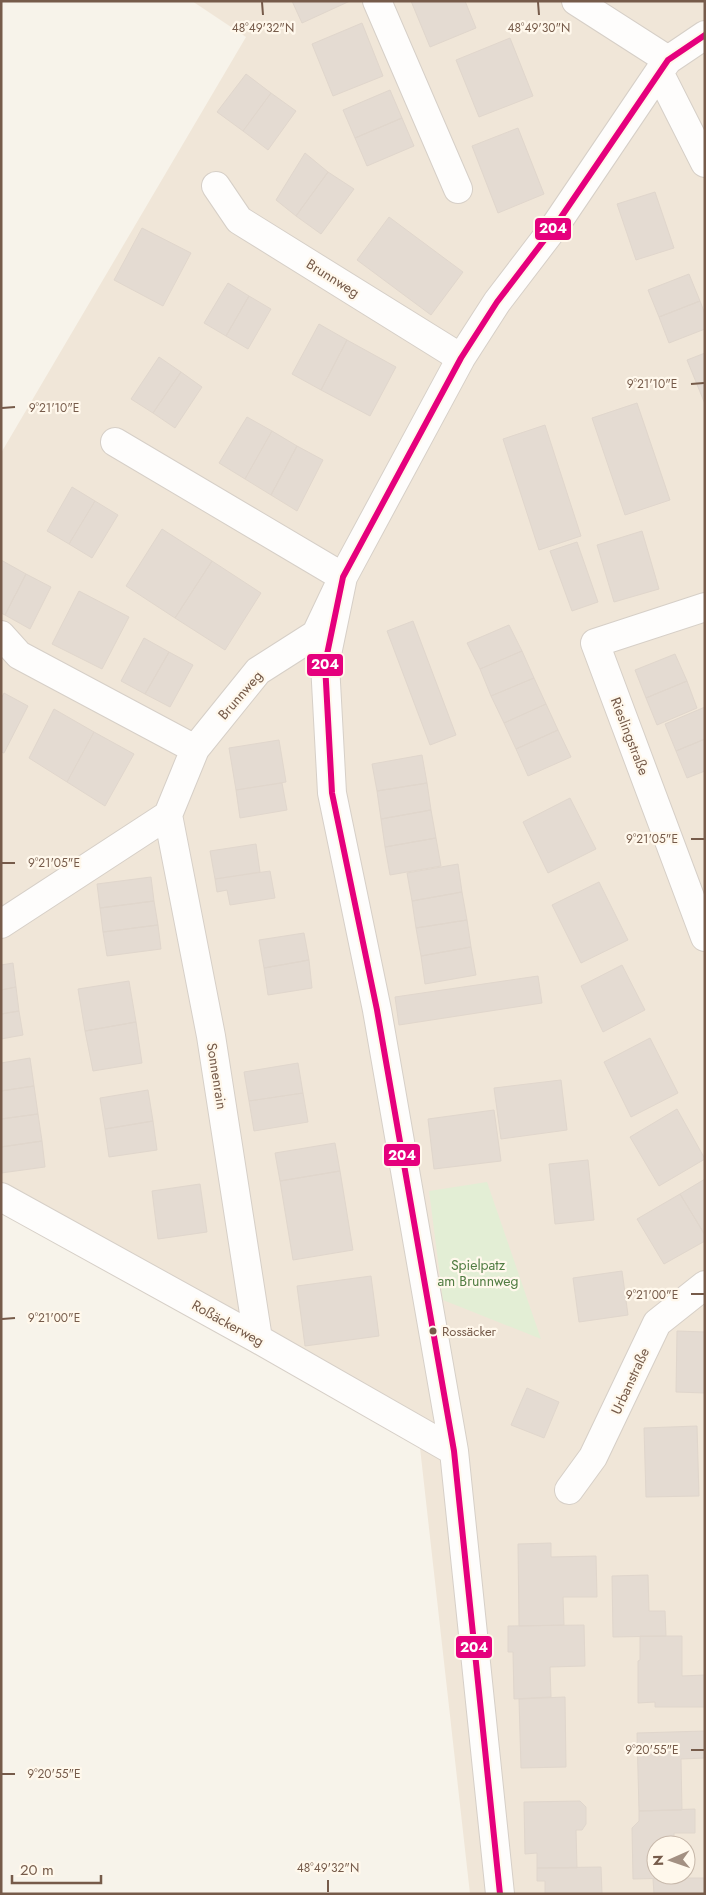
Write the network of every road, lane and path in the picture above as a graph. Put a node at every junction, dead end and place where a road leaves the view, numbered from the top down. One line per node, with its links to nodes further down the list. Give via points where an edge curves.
1 (376, 1): 7 (street)
2 (576, 1): 4 (street)
3 (705, 35): 4 (street, Brunnweg)
4 (664, 66): 5 (street); 8 (street, Brunnweg)
5 (705, 163)
6 (216, 186): 8 (street, Brunnweg, via 239,220)
7 (458, 189)
8 (461, 358): 10 (street, Brunnweg)
9 (115, 442): 10 (street)
10 (343, 577): 13 (street, Brunnweg, via 316,634 258,671); 20 (street, Brunnweg, via 325,664 332,793 377,1010)
11 (705, 607): 16 (street, Rieslingstraße, via 595,643)
12 (10, 645): 13 (street)
13 (195, 749): 14 (street, Brunnweg)
14 (168, 815): 15 (street); 19 (street, Sonnenrain, via 211,1036)
15 (1, 924)
16 (705, 936)
17 (1, 1197): 19 (street, Roßäckerweg)
18 (705, 1286): 21 (street, Urbanstraße, via 657,1323 594,1457)
19 (258, 1339): 20 (street, Roßäckerweg)
20 (454, 1451): 22 (street, Brunnweg)
21 (569, 1490)
22 (500, 1894)

